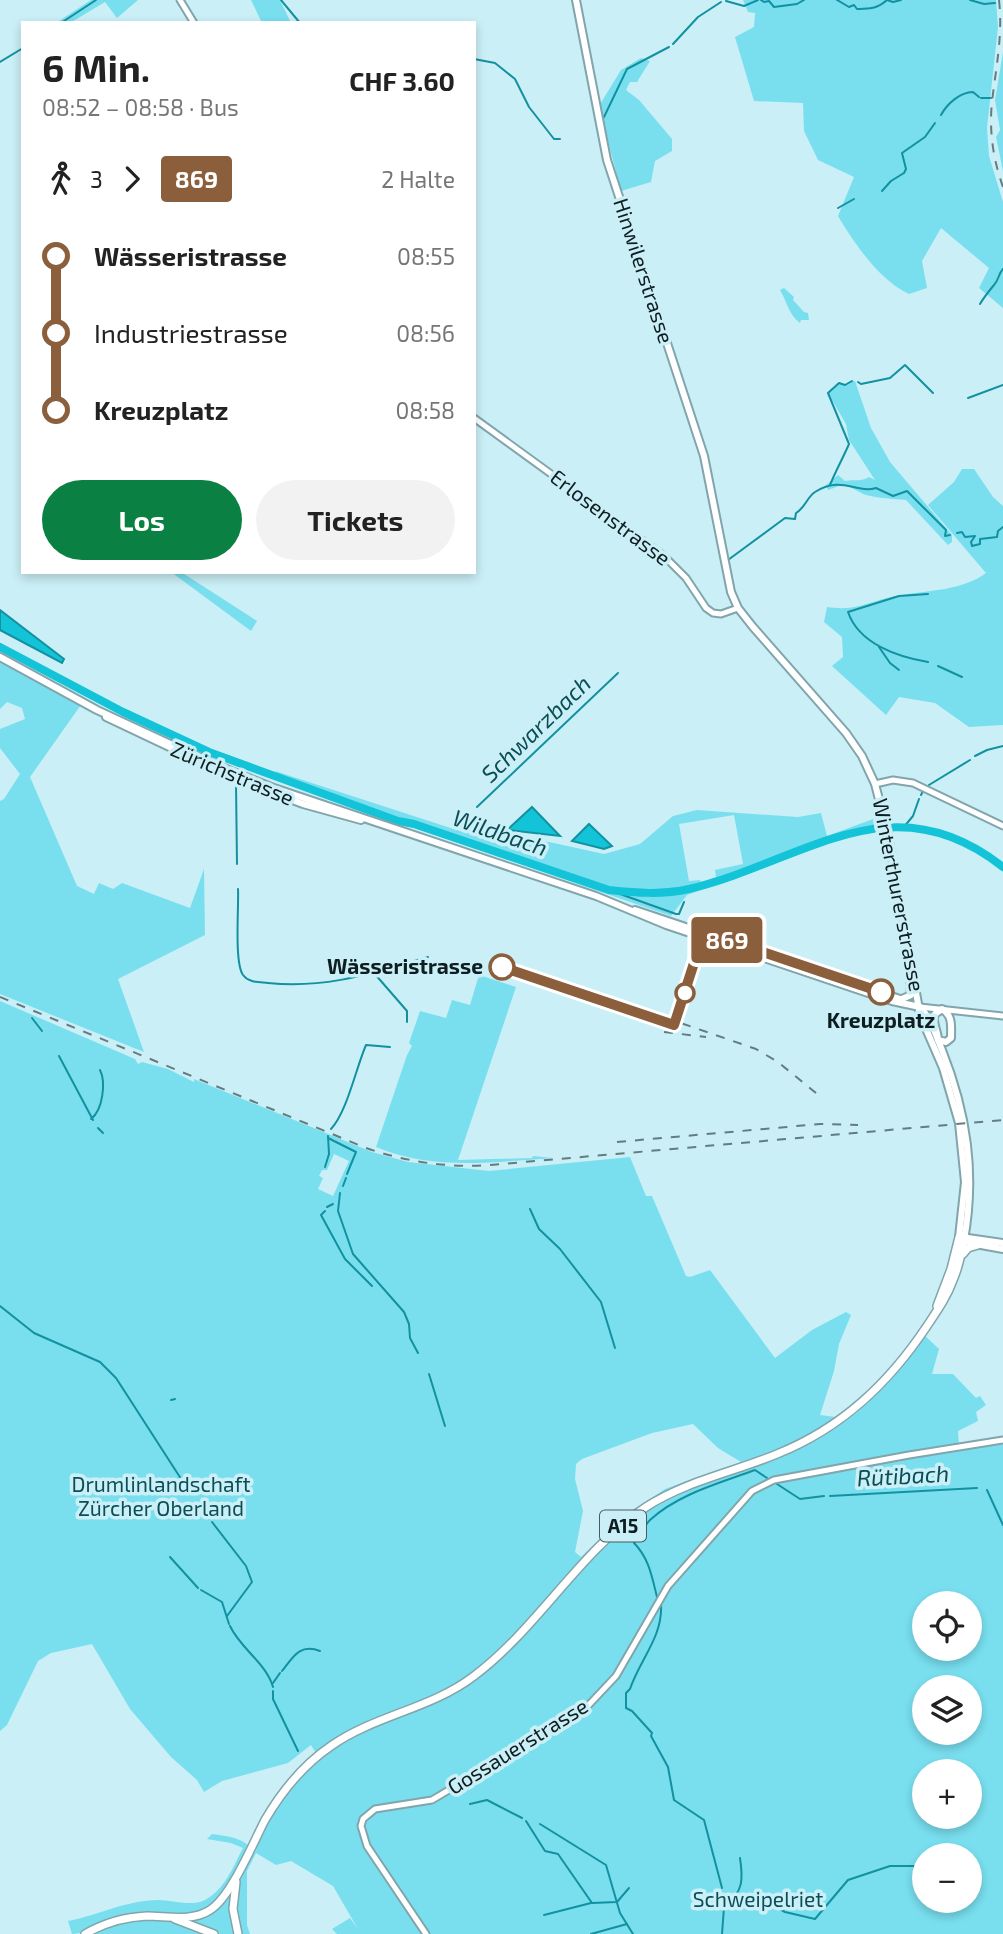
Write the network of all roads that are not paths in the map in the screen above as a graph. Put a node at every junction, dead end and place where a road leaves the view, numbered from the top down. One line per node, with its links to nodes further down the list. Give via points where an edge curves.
1 (180, 0): 3 (street)
2 (576, 0): 5 (main road, Hinwilerstrasse, via 607,160 704,456)
3 (193, 21)
4 (476, 419): 6 (street, Erlosenstrasse, via 664,556 706,608 721,614)
5 (720, 539): 6 (main road, Winterthurerstrasse, via 727,580)
6 (738, 608): 9 (main road, Winterthurerstrasse, via 846,733)
7 (0, 657): 8 (main road, Zürichstrasse)
8 (97, 710): 10 (main road, Zürichstrasse); 10 (main road, Zürichstrasse, via 217,771)
9 (875, 784): 11 (street, via 893,780 913,783); 13 (main road, Winterthurerstrasse)
10 (269, 789): 12 (main road, Zürichstrasse)
11 (1003, 827)
12 (632, 910): 14 (main road, Zürichstrasse); 15 (main road, Zürichstrasse)
13 (911, 964): 14 (main road, via 912,994); 16 (main road, Winterthurerstrasse)
14 (902, 999): 16 (main road, Zürichstrasse)
15 (892, 1001): 16 (main road, Zürichstrasse); 19 (main road)
16 (920, 1007): 17 (street, Zürichstrasse); 19 (main road, Winterthurerstrasse); 20 (main road, Winterthurerstrasse)
17 (943, 1009): 18 (street, Zürichstrasse); 20 (main road, via 933,1017); 20 (main road, via 950,1016 951,1037 945,1042)
18 (1003, 1016)
19 (923, 1022): 22 (main road, Winterthurerstrasse, via 959,1123 965,1182)
20 (938, 1040): 21 (main road, Winterthurerstrasse, via 966,1130)
21 (968, 1218): 22 (main road, Winterthurerstrasse); 23 (main road)
22 (962, 1238): 23 (main road); 25 (highway, A15); 26 (highway, A15)
23 (980, 1242): 24 (main road); 25 (highway, via 966,1249)
24 (1003, 1246)
25 (961, 1258): 26 (highway, A15)
26 (934, 1314): 28 (highway, A15, via 891,1374 844,1418 789,1450 676,1491 644,1509 479,1673 444,1695 345,1737 304,1767 277,1801)
27 (1003, 1440): 33 (street, Gossauerstrasse, via 761,1485 668,1586 616,1676 584,1710 432,1800 375,1809 363,1819 367,1846)
28 (241, 1868): 29 (highway, A15, via 214,1908 194,1916); 32 (highway, A15, via 233,1900)
29 (152, 1916): 30 (highway, A15, via 119,1920); 31 (highway, A15)
30 (85, 1934)
31 (214, 1934)
32 (238, 1934)
33 (426, 1934)

